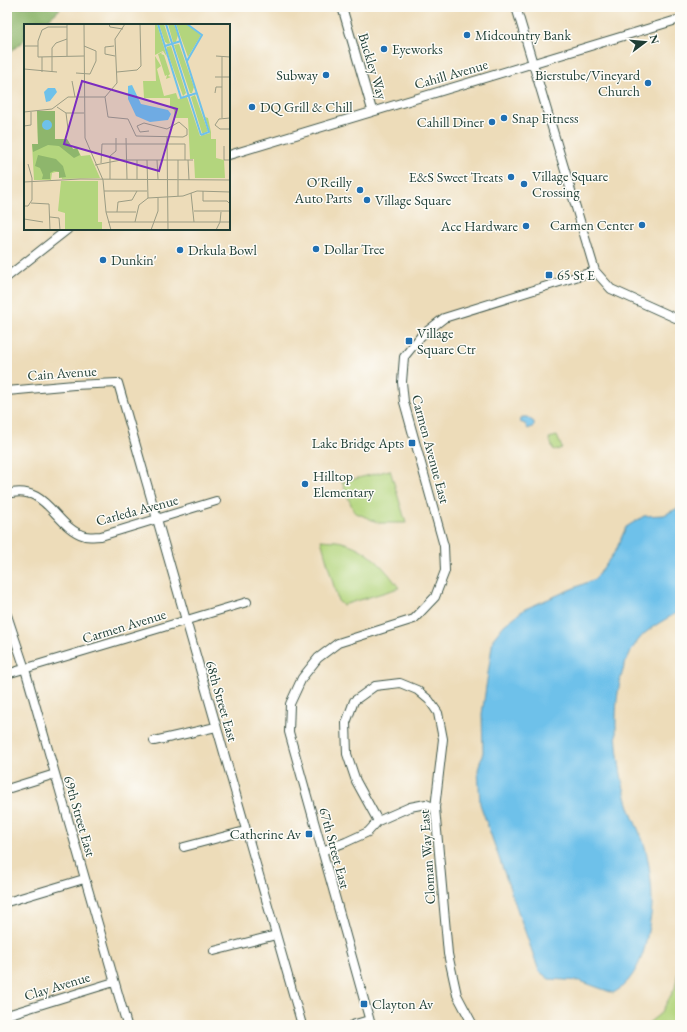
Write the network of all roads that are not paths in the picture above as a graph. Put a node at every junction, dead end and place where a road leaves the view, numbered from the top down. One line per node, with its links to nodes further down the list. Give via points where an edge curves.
1 (342, 7): 5 (street, Buckley Way)
2 (516, 7): 4 (street)
3 (680, 19): 4 (street, Cahill Avenue)
4 (533, 63): 5 (street, Cahill Avenue); 8 (street)
5 (372, 110): 6 (street, Cahill Avenue)
6 (230, 155)
7 (67, 230): 9 (street)
8 (595, 271): 10 (street, via 610,289); 21 (street, Carmen Avenue East, via 444,318 421,336 404,357 404,402 444,546 445,571 435,597 414,619 338,643 318,658)
9 (7, 277)
10 (680, 320)
11 (118, 383): 12 (street, Cain Avenue, via 74,384); 15 (street, 68th Street East)
12 (7, 391)
13 (7, 494): 15 (street, Carleda Avenue, via 14,492 36,495 70,528 86,536 101,536)
14 (216, 501): 15 (street, Carleda Avenue)
15 (157, 520): 18 (street, 68th Street East)
16 (247, 602): 18 (street, Carmen Avenue)
17 (7, 615): 19 (street, 69th Street East)
18 (186, 621): 19 (street, Carmen Avenue); 22 (street, 68th Street East)
19 (25, 669): 20 (street, Carmen Avenue); 24 (street, 69th Street East)
20 (7, 674)
21 (302, 678): 30 (street, 67th Street East, via 290,704 289,732)
22 (216, 727): 23 (street); 28 (street, 68th Street East)
23 (154, 741)
24 (55, 774): 25 (street); 31 (street, 69th Street East)
25 (7, 789)
26 (435, 808): 27 (street, via 426,804 410,806); 27 (street, Cloman Way East, via 443,739 438,713 429,700 417,690 400,683 375,686 354,701 346,723 348,754 356,781); 41 (street, Cloman Way East, via 448,954 457,994)
27 (378, 821): 30 (street, via 368,832)
28 (245, 831): 29 (street); 33 (street, 68th Street East)
29 (184, 847)
30 (322, 851): 37 (street, 67th Street East)
31 (84, 879): 32 (street); 35 (street, 69th Street East)
32 (7, 902)
33 (276, 935): 34 (street); 39 (street, 68th Street East)
34 (214, 951)
35 (114, 982): 36 (street, Clay Avenue); 38 (street, 69th Street East)
36 (7, 1015)
37 (370, 1022): 40 (street)
38 (127, 1025)
39 (302, 1025)
40 (352, 1025)
41 (473, 1025)

